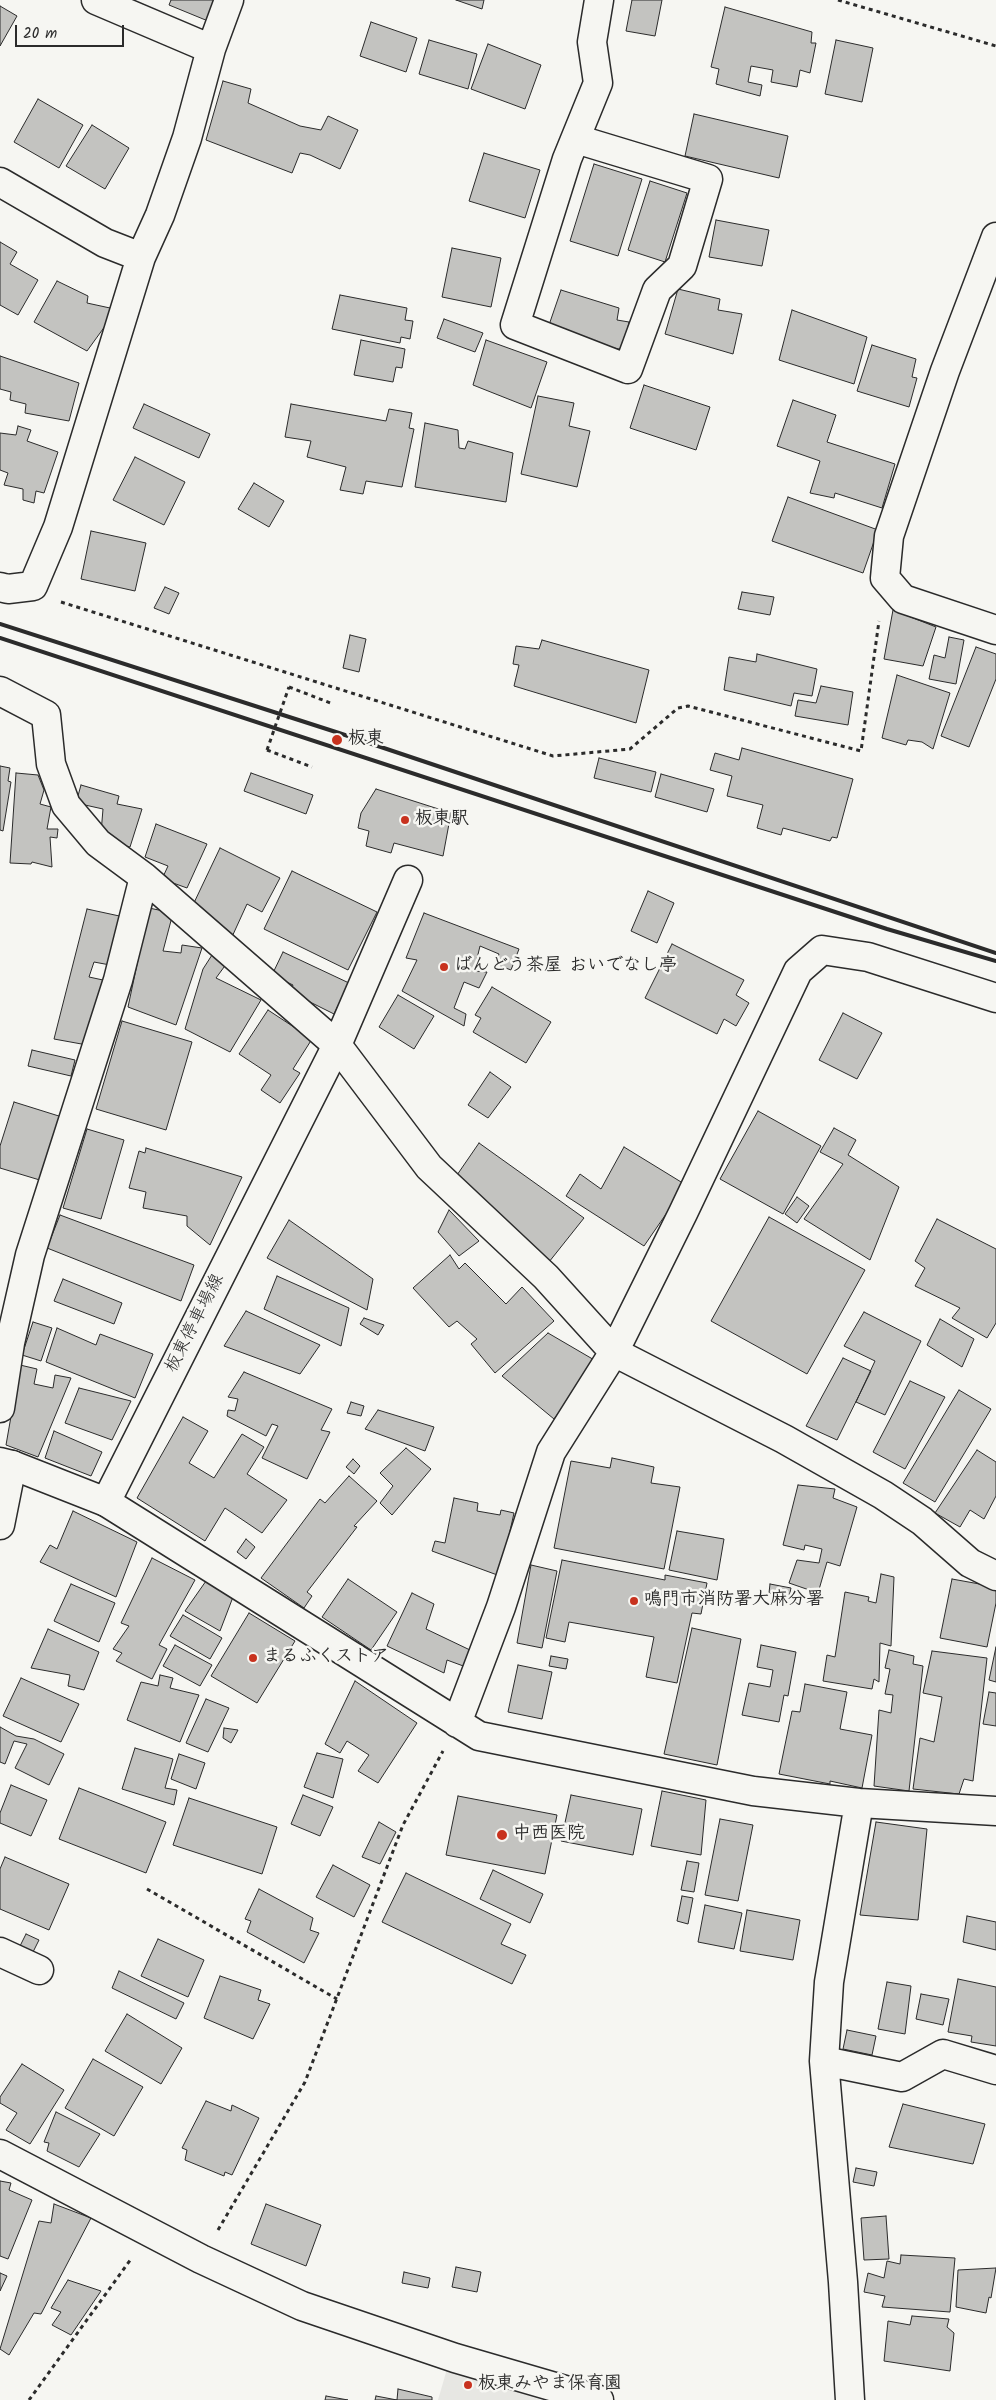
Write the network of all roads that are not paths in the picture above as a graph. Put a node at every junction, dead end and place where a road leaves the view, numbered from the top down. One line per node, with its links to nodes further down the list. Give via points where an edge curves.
1 (96, 0): 4 (street)
2 (229, 0): 4 (street)
3 (599, 0): 5 (street, via 592,42 598,84)
4 (211, 49): 8 (street, via 187,138 160,215)
5 (576, 139): 5 (street, via 515,325 628,369 657,290 682,266 708,179)
6 (0, 182): 8 (street, via 105,243)
7 (996, 236): 10 (street, via 945,371 889,536 885,578 903,599)
8 (141, 257): 9 (street, via 58,527 34,586)
9 (8, 587)
10 (996, 630)
11 (0, 692): 12 (street, via 46,715 51,764 66,805 98,843)
12 (144, 876): 15 (street); 17 (street, via 118,980 30,1256 10,1343)
13 (408, 880): 15 (street, 板東停車場線)
14 (996, 998): 16 (street, via 868,957 822,950 798,971 684,1213)
15 (337, 1045): 16 (street, via 429,1167 546,1277); 19 (street, 板東停車場線)
16 (614, 1352): 21 (street, via 883,1494 922,1521 970,1563); 22 (street, via 551,1452 501,1607)
17 (0, 1408)
18 (6, 1463): 19 (street); 20 (street)
19 (106, 1502): 22 (street)
20 (0, 1525)
21 (996, 1576)
22 (457, 1723): 23 (street, via 479,1736 744,1790)
23 (859, 1803): 24 (street); 27 (street, via 829,1982)
24 (996, 1811)
25 (0, 1952): 26 (street)
26 (39, 1970)
27 (824, 2061): 28 (street, via 902,2077 943,2054); 31 (street)
28 (996, 2070)
29 (0, 2154): 30 (street, via 201,2259 302,2306 455,2358)
30 (599, 2400)
31 (850, 2400)

